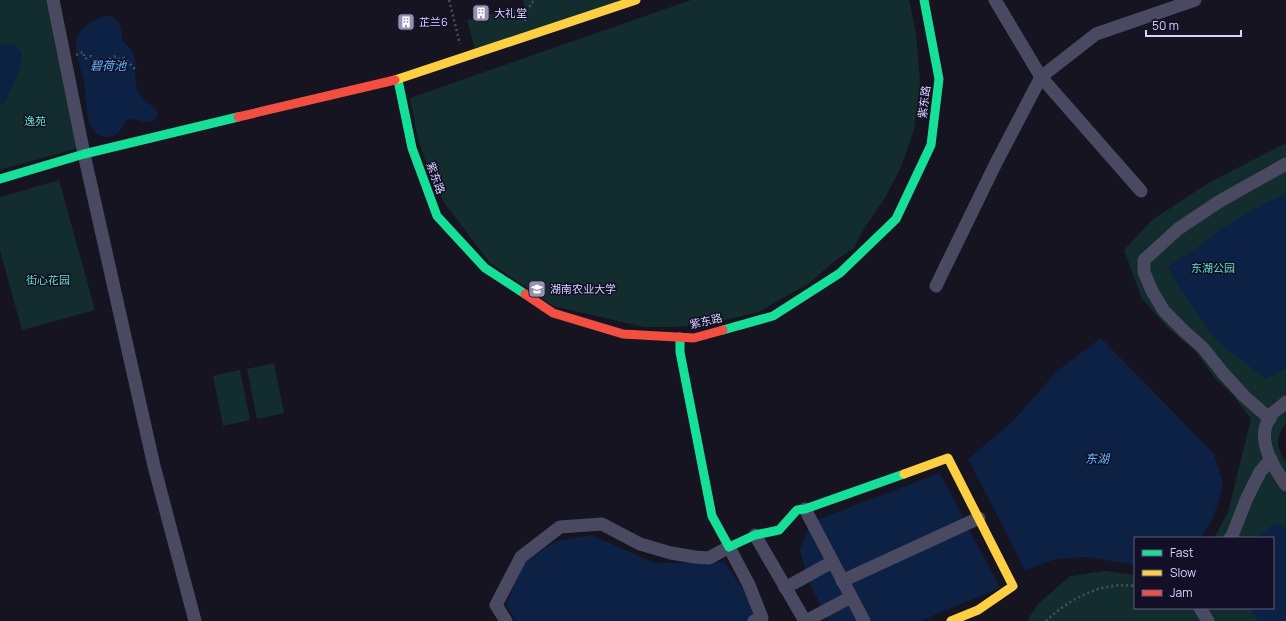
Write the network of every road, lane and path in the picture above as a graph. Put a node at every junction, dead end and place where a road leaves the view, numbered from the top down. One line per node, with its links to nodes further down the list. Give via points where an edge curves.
1 (53, 0): 14 (street)
2 (449, 0): 10 (path)
3 (534, 0): 8 (path, via 526,12)
4 (636, 0): 8 (street)
5 (924, 0): 19 (street, 紫东路, via 939,79 931,145 896,219 840,274 773,316 694,338)
6 (995, 0): 12 (street)
7 (1195, 0): 12 (street, via 1096,34)
8 (524, 37): 10 (street)
9 (76, 56): 11 (path, via 83,52 85,59 91,56 94,61 100,58 102,62 116,56 119,60 124,58)
10 (463, 58): 13 (street)
11 (136, 70)
12 (1041, 78): 17 (street); 18 (street)
13 (398, 80): 14 (street); 19 (street, 紫东路, via 412,148 437,216 485,268 553,313 623,334)
14 (84, 154): 16 (street); 36 (street, via 154,466)
15 (1286, 164): 21 (street, via 1220,201 1178,229 1144,260 1144,272 1164,311 1203,348 1233,385)
16 (0, 179)
17 (1141, 191)
18 (936, 286)
19 (680, 337): 28 (street, via 680,352 712,516)
20 (1286, 402): 21 (street)
21 (1270, 419): 22 (street, via 1264,432 1266,451)
22 (1271, 459): 23 (street); 27 (street, via 1260,472)
23 (1286, 485)
24 (806, 513): 25 (street, via 948,458); 26 (street, via 797,510 779,530); 29 (street)
25 (975, 520): 30 (street); 40 (street, via 1013,586 978,610)
26 (756, 535): 28 (street); 32 (street)
27 (1231, 537)
28 (729, 547): 35 (street, via 749,585); 37 (street, via 709,558 695,557 640,544 602,524 560,527 521,557 496,604)
29 (832, 562): 30 (street); 32 (street)
30 (842, 581): 33 (street)
31 (1134, 586): 41 (path, via 1117,585 1078,597)
32 (785, 588): 38 (street)
33 (851, 597): 38 (street); 39 (street)
34 (1201, 609): 42 (street)
35 (760, 620)
36 (195, 621)
37 (506, 621)
38 (805, 621)
39 (864, 621)
40 (951, 621)
41 (1046, 621)
42 (1208, 621)

